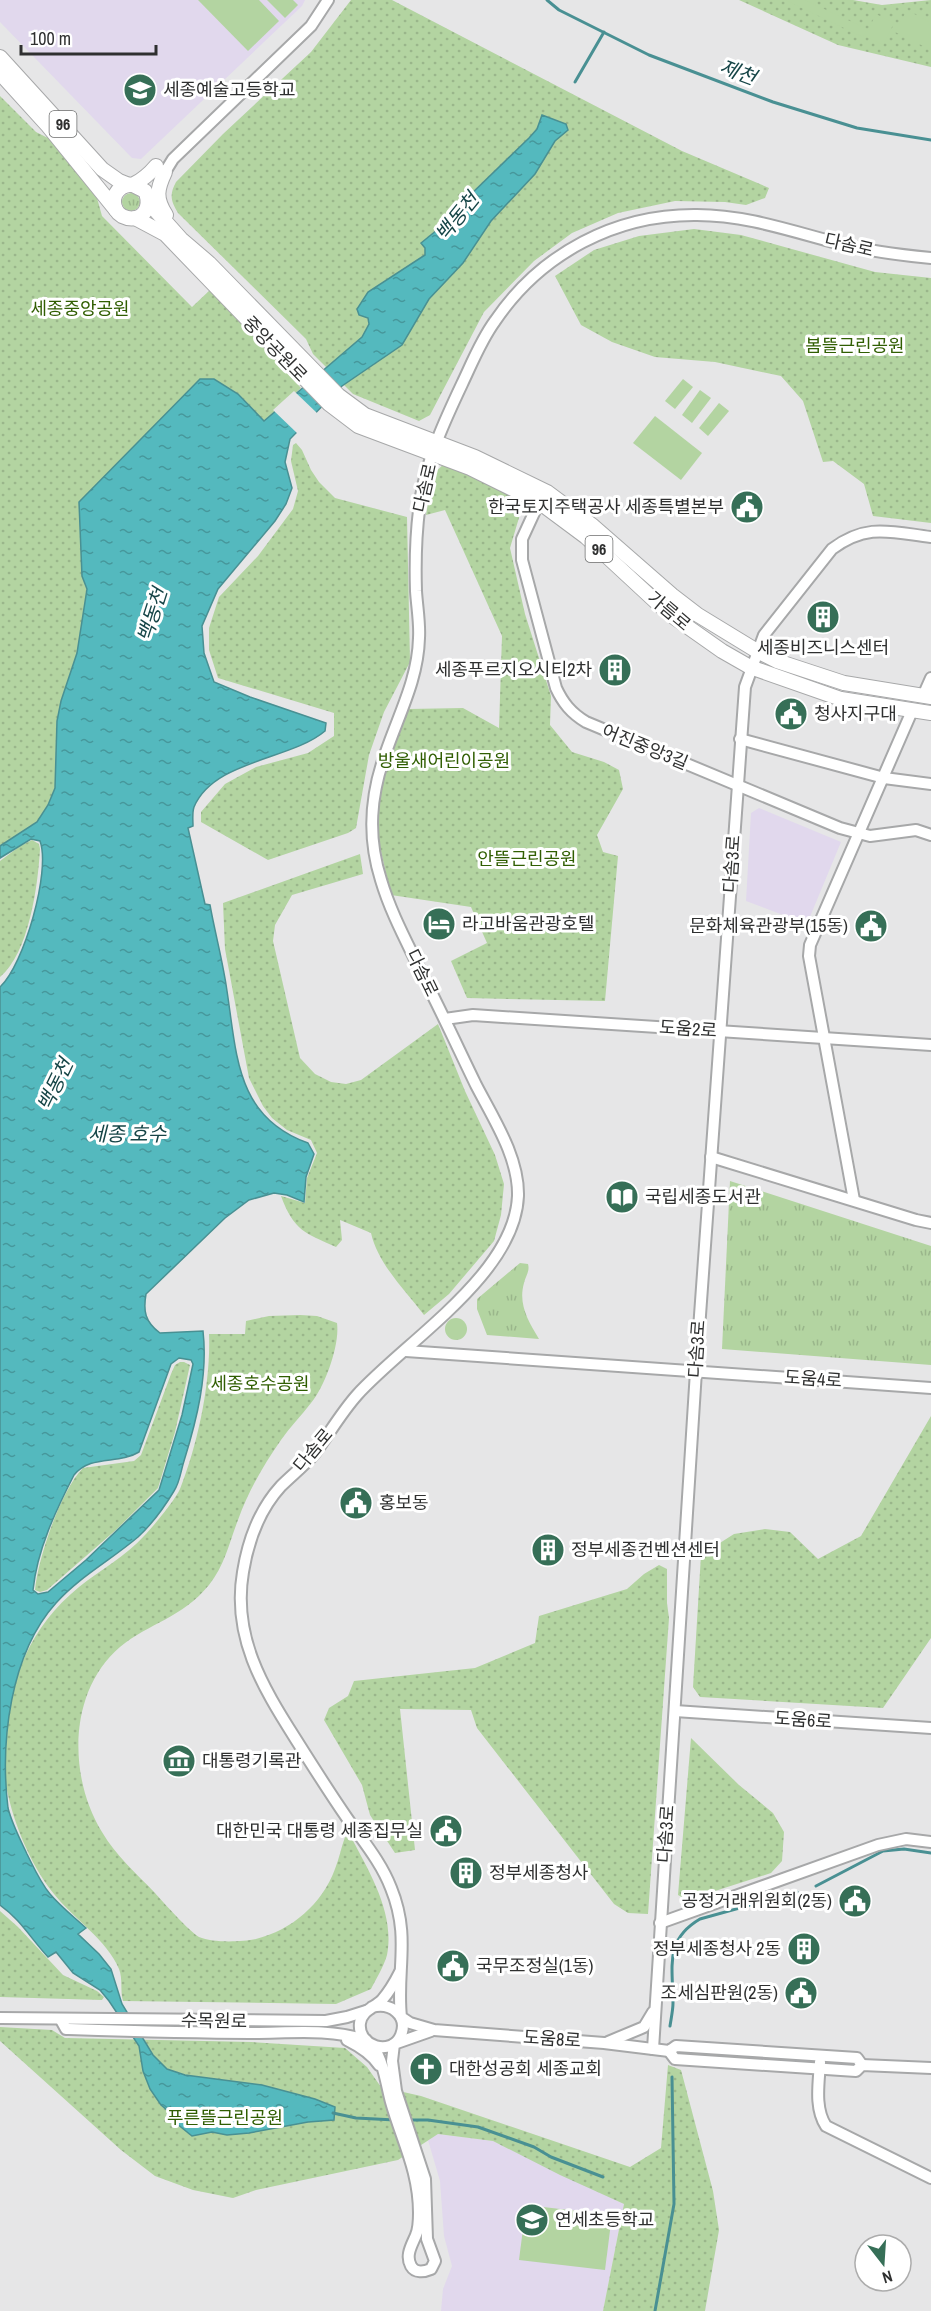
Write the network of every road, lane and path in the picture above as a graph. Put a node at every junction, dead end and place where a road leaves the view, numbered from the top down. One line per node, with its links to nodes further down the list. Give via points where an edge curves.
1 (328, 0): 5 (street, via 311,26)
2 (0, 57): 4 (main road, 96)
3 (0, 73): 8 (main road, 96, via 99,178)
4 (99, 163): 5 (main road, via 127,176); 6 (main road, 96, via 109,175)
5 (164, 167): 6 (main road); 7 (main road); 11 (main road, via 157,195 160,205)
6 (131, 185): 7 (main road, 96, via 145,191); 8 (main road, via 119,189)
7 (148, 200): 9 (main road, via 144,212); 11 (main road, 중앙공원로 / 96)
8 (115, 206): 9 (main road, 96, via 124,217)
9 (135, 218): 12 (main road, 중앙공원로 / 96, via 165,234)
10 (931, 258): 13 (street, 다솜로, via 865,250 752,220 702,214 643,220 595,235 538,271 507,303 478,350)
11 (209, 263): 12 (main road, 중앙공원로 / 96)
12 (307, 372): 13 (main road, 중앙공원로 / 96, via 358,426)
13 (435, 448): 14 (main road, 가름로 / 96); 16 (main road, 가름로 / 96, via 475,457 547,492 690,609); 28 (street, 다솜로, via 417,522 417,664 384,755 373,794 371,820 373,852 382,885)
14 (539, 502): 17 (main road, 가름로 / 96, via 586,537 668,613); 25 (street, 어진중앙3길, via 522,539 522,560 561,699 586,722)
15 (931, 537): 16 (street, 다솜3로, via 880,531 846,539 832,549 798,591 764,635)
16 (757, 651): 17 (street, 다솜3로); 19 (main road, 가름로 / 96, via 844,683)
17 (750, 667): 20 (main road, 가름로 / 96, via 841,699); 22 (street, 다솜3로, via 744,687)
18 (931, 678): 19 (street)
19 (927, 696)
20 (912, 711): 21 (main road, 가름로 / 96); 23 (street)
21 (931, 713)
22 (740, 739): 23 (street); 25 (street, 다솜3로)
23 (884, 778): 24 (street); 26 (street)
24 (931, 784)
25 (737, 785): 26 (street, 어진중앙3길); 29 (street, 다솜3로)
26 (859, 833): 27 (street, 어진중앙3길, via 880,836 916,830); 30 (street, via 810,945)
27 (931, 835)
28 (445, 1019): 29 (street, 도움2로, via 473,1015); 35 (street, 다솜로, via 516,1172 518,1198 514,1219 497,1257)
29 (720, 1031): 30 (street, 도움2로); 32 (street, 다솜3로)
30 (825, 1038): 31 (street, 도움2로); 33 (street)
31 (931, 1045)
32 (711, 1157): 33 (street); 36 (street, 다솜3로)
33 (854, 1200): 34 (street)
34 (931, 1223)
35 (406, 1352): 36 (street, 도움4로); 42 (street, 다솜로, via 359,1393 312,1457 266,1503 243,1572 241,1606 254,1669 265,1690 390,1883 402,1922)
36 (696, 1371): 37 (street, 도움4로); 38 (street, 다솜3로)
37 (931, 1388)
38 (675, 1711): 39 (street, 도움6로); 41 (street, 다솜3로)
39 (931, 1728)
40 (931, 1842): 41 (street, via 906,1839 878,1845)
41 (660, 1923): 43 (street, 다솜3로)
42 (400, 1972): 44 (street, 다솜로, via 388,1992); 46 (street, 다솜로); 48 (street, via 371,2003)
43 (655, 2007): 51 (street, via 644,2027); 53 (street, 다솜3로)
44 (369, 2009): 46 (street, via 386,2005); 48 (street, 수목원로); 50 (street, via 360,2023)
45 (0, 2018): 47 (street, 수목원로)
46 (401, 2018): 49 (street, 도움8로); 52 (street, 다솜로, via 402,2032)
47 (61, 2020): 48 (street, 수목원로); 48 (street, 수목원로, via 66,2029 103,2031)
48 (327, 2026): 50 (street, 수목원로); 59 (street, 수목원로, via 374,2058)
49 (434, 2030): 51 (street, 도움8로); 52 (street, 도움8로)
50 (369, 2043): 52 (street, via 380,2048); 59 (street, via 380,2056)
51 (604, 2043): 53 (street, 도움8로)
52 (394, 2044): 60 (street, 다솜로)
53 (653, 2049): 54 (street, 도움8로)
54 (669, 2051): 55 (street, 도움8로, via 676,2046); 57 (street, 도움8로, via 675,2059)
55 (820, 2056): 56 (street, 도움8로, via 857,2058); 57 (street)
56 (862, 2065): 57 (street, 도움8로, via 856,2071); 58 (street, 도움8로)
57 (820, 2068): 61 (street, via 819,2103 826,2126)
58 (931, 2068)
59 (385, 2076): 60 (street)
60 (395, 2102): 60 (street, via 425,2179 427,2239 435,2260 425,2272 416,2271 409,2259 419,2222 419,2198 417,2177)
61 (931, 2178)

